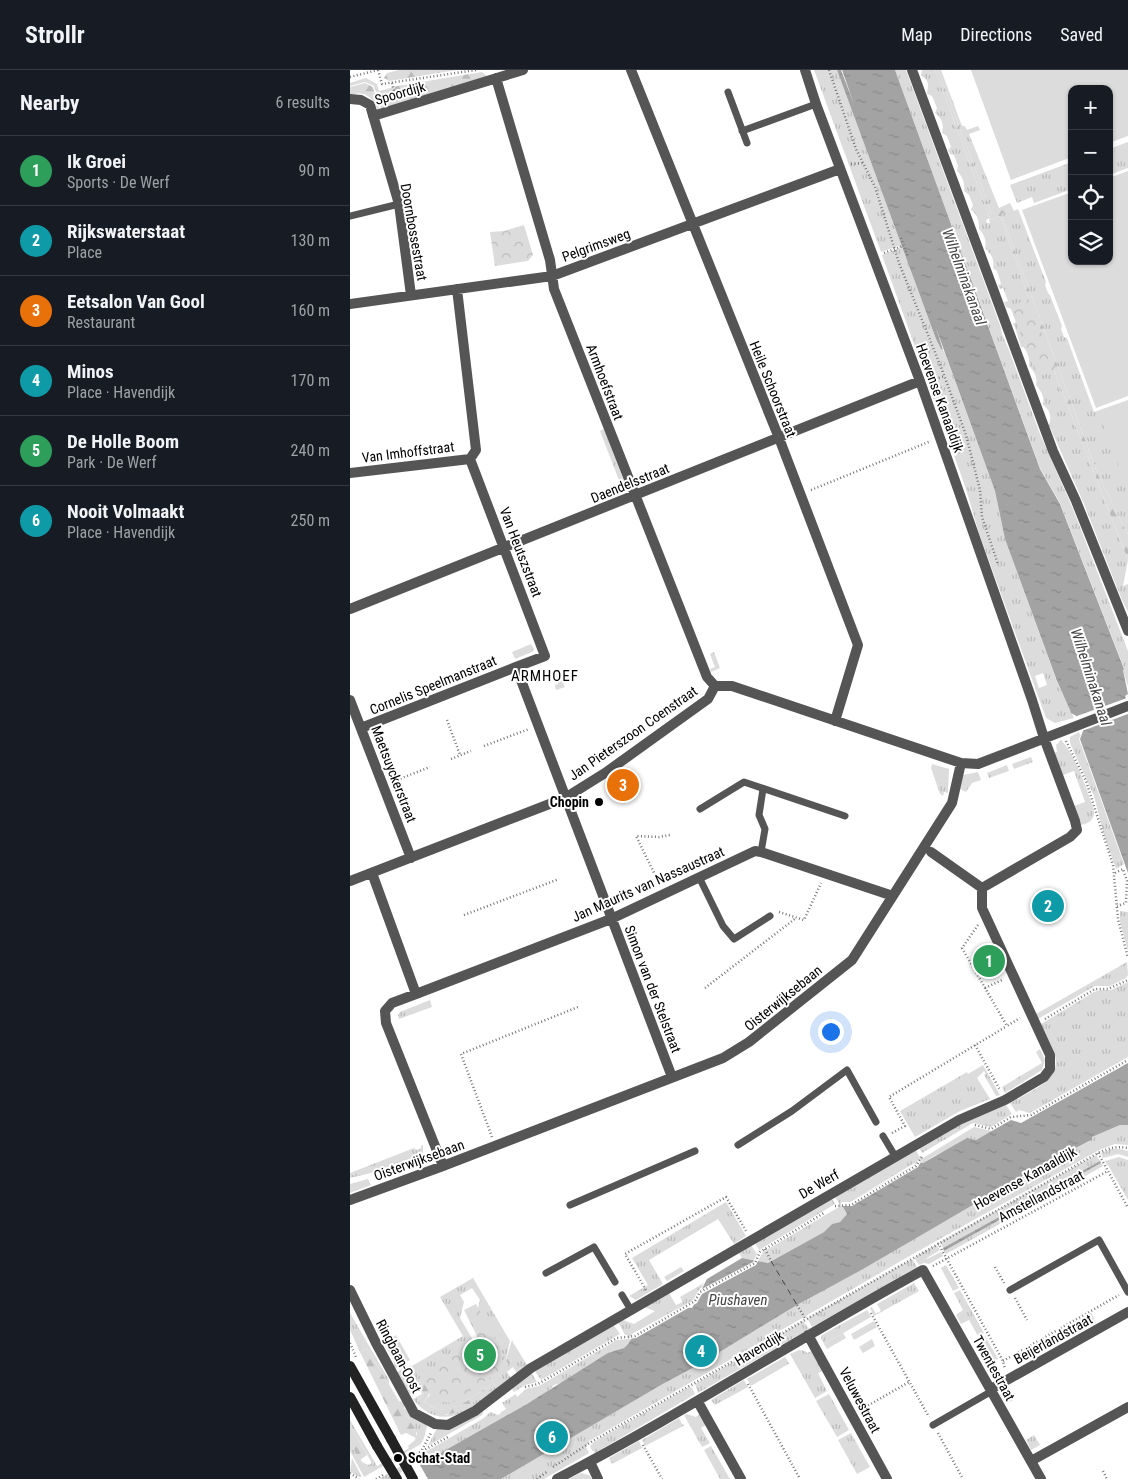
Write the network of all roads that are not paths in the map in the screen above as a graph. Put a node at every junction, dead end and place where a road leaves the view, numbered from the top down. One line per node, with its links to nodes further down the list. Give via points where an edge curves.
1 (523, 70): 5 (street, Spoordijk)
2 (632, 70): 15 (street, Heile Schoorstraat)
3 (805, 70): 8 (street, Hoevense Kanaaldijk)
4 (912, 70): 27 (street, via 1053,451)
5 (496, 78): 9 (street, Spoordijk); 16 (street, Armhoefstraat)
6 (728, 92): 10 (lane)
7 (350, 99): 9 (street, Spoordijk, via 370,105)
8 (816, 104): 10 (lane); 12 (street, Hoevense Kanaaldijk)
9 (373, 116): 13 (street, Doornbossestraat)
10 (742, 131): 11 (lane)
11 (747, 143)
12 (840, 169): 15 (street, Pelgrimsweg); 20 (street, Hoevense Kanaaldijk)
13 (398, 204): 14 (lane); 18 (street, Doornbossestraat)
14 (350, 216)
15 (692, 224): 16 (street, Pelgrimsweg); 21 (street, Heile Schoorstraat)
16 (552, 276): 17 (street, Pelgrimsweg); 24 (street, Armhoefstraat, via 554,289)
17 (457, 289): 18 (street, Pelgrimsweg); 22 (street, via 476,450)
18 (411, 295): 19 (street, Pelgrimsweg)
19 (350, 304)
20 (920, 381): 21 (street, Daendelsstraat); 34 (street, Hoevense Kanaaldijk)
21 (779, 438): 24 (street, Daendelsstraat); 32 (street, Heile Schoorstraat, via 858,645)
22 (470, 459): 23 (street, Van Imhoffstraat); 25 (street, Van Heutszstraat)
23 (350, 473)
24 (634, 496): 25 (street, Daendelsstraat); 29 (street, Armhoefstraat, via 708,677)
25 (505, 547): 26 (street, Daendelsstraat); 28 (street, Van Heutszstraat, via 546,656)
26 (350, 609)
27 (1128, 632)
28 (516, 667): 33 (street, Cornelis Speelmanstraat); 37 (street)
29 (715, 686): 32 (street, Jan Pieterszoon Coenstraat, via 732,686); 37 (street, Jan Pieterszoon Coenstraat, via 708,699)
30 (350, 700): 33 (street, Maetsuyckerstraat)
31 (1128, 706): 34 (street)
32 (835, 721): 35 (street, Jan Pieterszoon Coenstraat)
33 (361, 728): 42 (street, Maetsuyckerstraat)
34 (1044, 738): 35 (street, via 978,764); 46 (street, Hoevense Kanaaldijk, via 1077,830)
35 (960, 763): 47 (street, Oisterwijksebaan, via 952,803)
36 (763, 788): 38 (lane, via 744,782); 39 (lane); 40 (lane, via 759,815 765,829)
37 (565, 798): 42 (street, Jan Pieterszoon Coenstraat); 49 (street, Simon van der Stelstraat)
38 (700, 809)
39 (845, 816)
40 (762, 852): 44 (street, Jan Maurits van Nassaustraat, via 749,853); 47 (street)
41 (931, 852): 46 (street)
42 (411, 858): 43 (street, Jan Pieterszoon Coenstraat)
43 (372, 872): 45 (street, Jan Pieterszoon Coenstraat); 50 (street)
44 (699, 877): 48 (lane, via 723,926 734,939); 49 (street, Jan Maurits van Nassaustraat)
45 (350, 881)
46 (982, 888): 56 (street, De Werf, via 982,908 1050,1055 1050,1069 1044,1077 1005,1100 959,1120)
47 (893, 896): 51 (street, Oisterwijksebaan, via 852,960 749,1042 723,1058)
48 (770, 916)
49 (611, 919): 50 (street, Jan Maurits van Nassaustraat); 51 (street, Simon van der Stelstraat)
50 (416, 994): 57 (street, Jan Maurits van Nassaustraat, via 392,1004 385,1011 386,1023)
51 (672, 1077): 57 (street, Oisterwijksebaan)
52 (876, 1122): 54 (lane, via 847,1070 792,1111)
53 (884, 1137): 56 (lane)
54 (738, 1145)
55 (694, 1151): 59 (lane)
56 (895, 1156): 67 (street, De Werf)
57 (443, 1166): 58 (street, Oisterwijksebaan)
58 (350, 1200)
59 (570, 1205)
60 (924, 1270): 69 (street, Havendijk); 71 (street, Twentestraat)
61 (546, 1273): 62 (lane, via 594,1247)
62 (614, 1282)
63 (350, 1290): 75 (street, Ringbaan-Oost, via 414,1413)
64 (1010, 1290): 65 (lane, via 1099,1240)
65 (1128, 1292)
66 (622, 1295): 67 (lane)
67 (626, 1312): 75 (street, De Werf, via 531,1368 474,1411 448,1425)
68 (1128, 1312): 71 (street, Beijerlandstraat)
69 (808, 1335): 73 (street, Havendijk); 84 (street, Veluwestraat)
70 (350, 1366): 80 (main road, bridge)
71 (991, 1390): 76 (lane); 77 (street, Twentestraat)
72 (350, 1397): 79 (main road, bridge)
73 (698, 1402): 78 (street, Havendijk); 83 (street)
74 (1127, 1409): 77 (street)
75 (436, 1424)
76 (933, 1425)
77 (1031, 1461): 85 (street, Twentestraat)
78 (590, 1462): 81 (street, Havendijk); 82 (street)
79 (397, 1479)
80 (413, 1479)
81 (557, 1479)
82 (598, 1479)
83 (741, 1479)
84 (886, 1479)
85 (1041, 1479)

